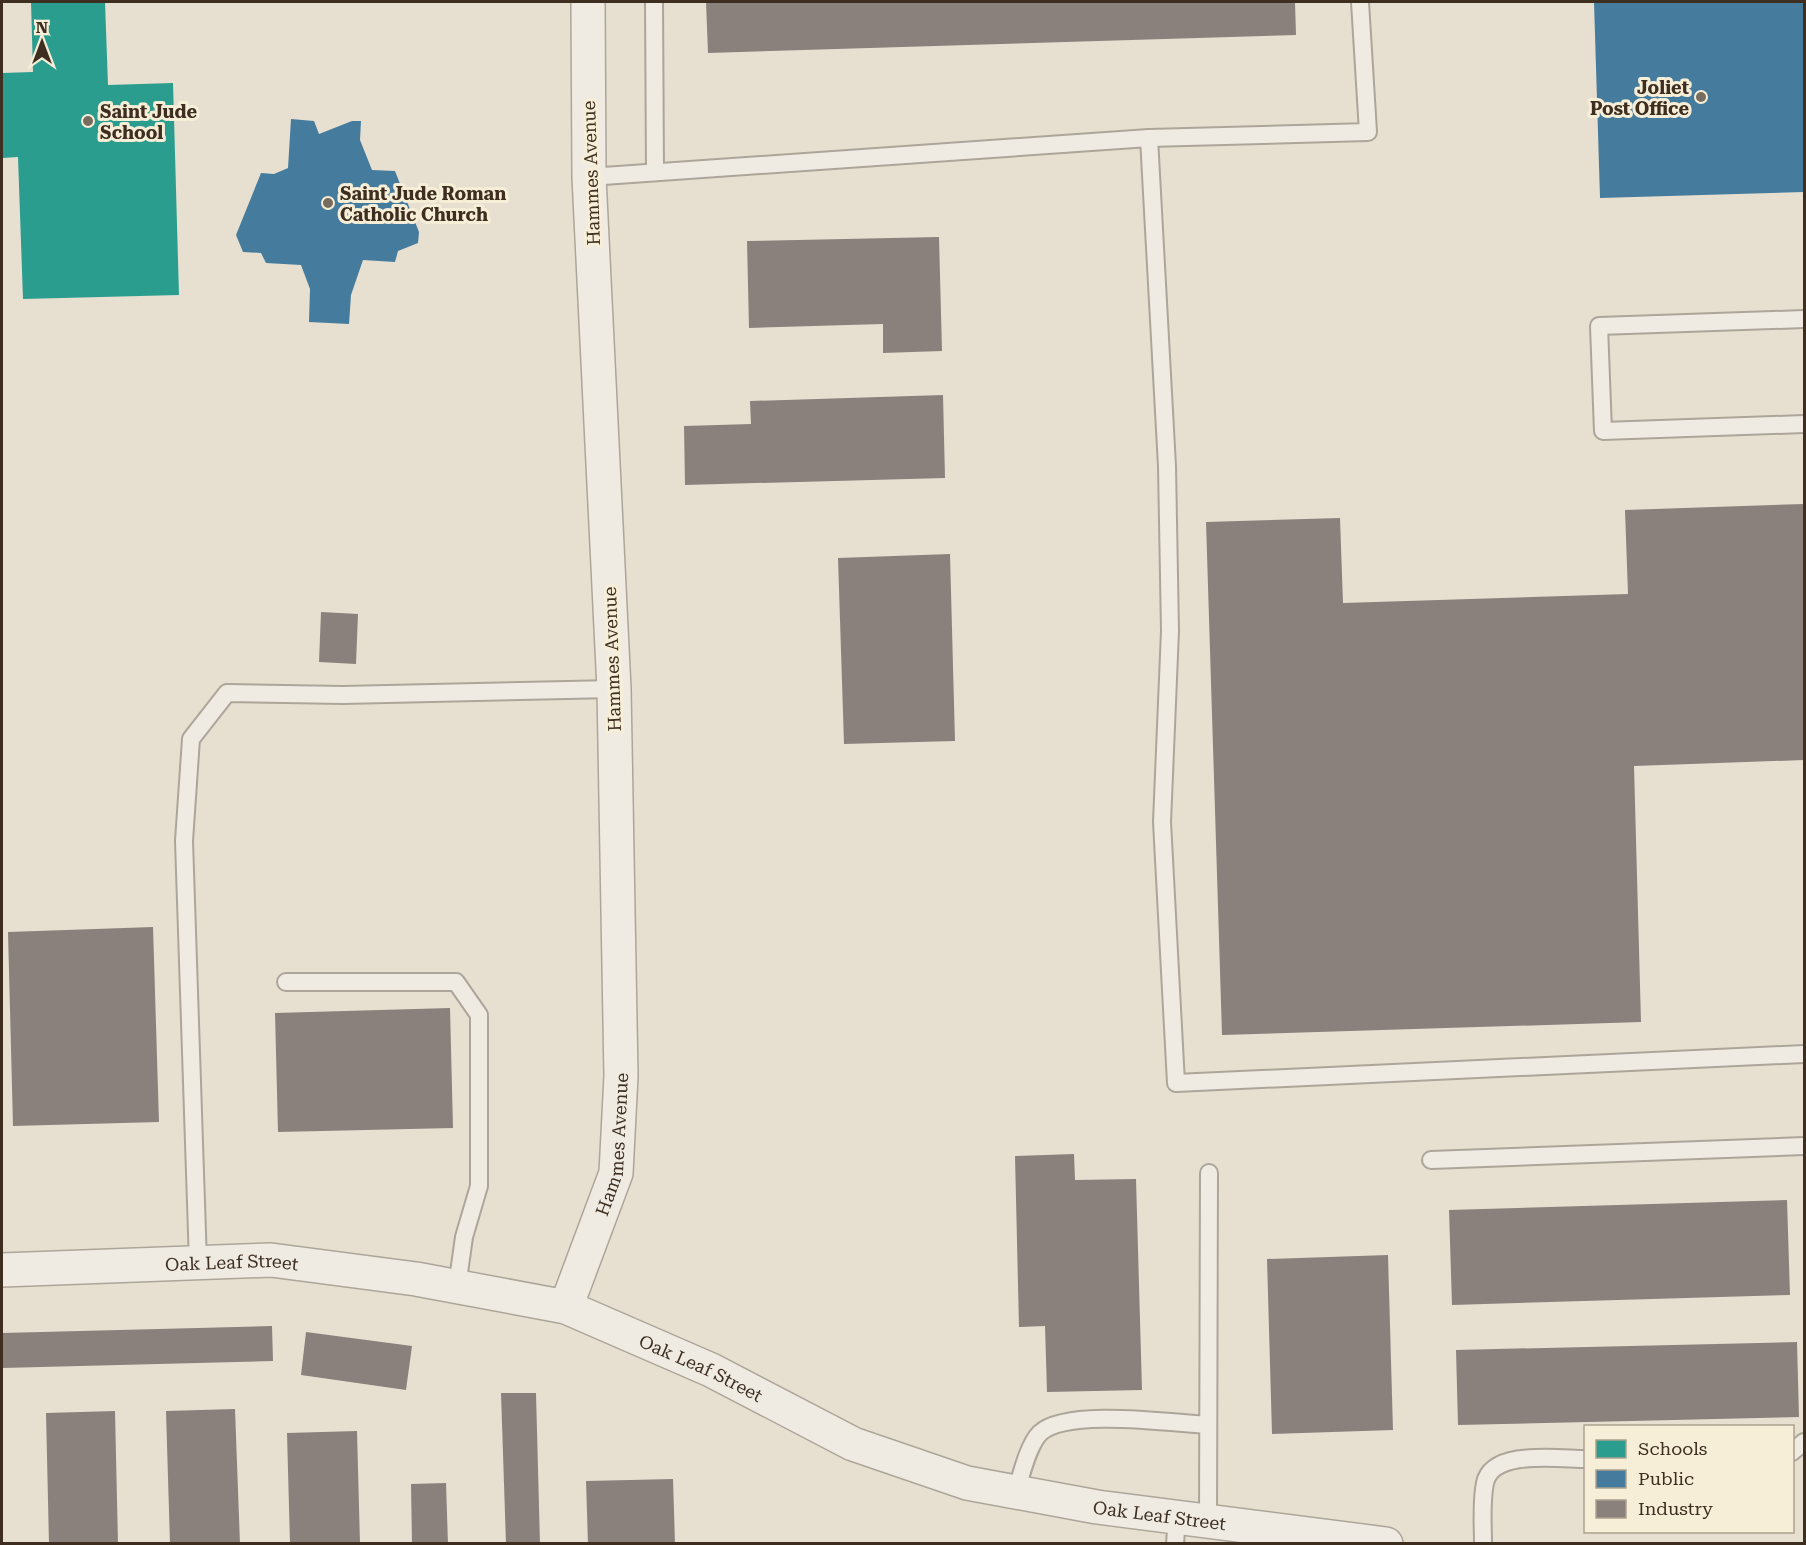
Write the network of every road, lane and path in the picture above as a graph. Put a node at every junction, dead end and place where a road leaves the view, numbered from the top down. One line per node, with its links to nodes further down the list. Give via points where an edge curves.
1 (588, 2): 6 (street, Hammes Avenue)
2 (654, 2): 5 (lane)
3 (1360, 2): 4 (lane, via 1368,132)
4 (1149, 138): 5 (lane); 11 (lane, via 1167,466 1170,631 1162,822 1176,1083)
5 (656, 171): 6 (lane)
6 (590, 177): 9 (street, Hammes Avenue)
7 (1804, 319): 8 (lane, via 1599,326 1603,431)
8 (1804, 423)
9 (614, 689): 15 (lane, via 343,695 227,693 191,739 184,841); 18 (street, Hammes Avenue, via 621,1076 616,1173)
10 (286, 982): 17 (lane, via 456,982 479,1015 479,1186 464,1237)
11 (1804, 1054)
12 (1804, 1146): 13 (lane)
13 (1431, 1160)
14 (1209, 1173): 19 (lane)
15 (198, 1263): 16 (street, Oak Leaf Street); 17 (street, Oak Leaf Street, via 271,1260)
16 (2, 1270)
17 (457, 1287): 18 (street, Oak Leaf Street)
18 (566, 1307): 21 (street, Oak Leaf Street, via 711,1370 853,1444 967,1483)
19 (1208, 1425): 21 (lane, via 1099,1418 1069,1420 1040,1432 1026,1458); 22 (lane)
20 (1584, 1459): 24 (lane, via 1511,1459 1496,1466 1485,1481)
21 (1016, 1492): 22 (street, Oak Leaf Street)
22 (1187, 1527): 23 (street, Oak Leaf Street)
23 (1386, 1544)
24 (1483, 1544)

